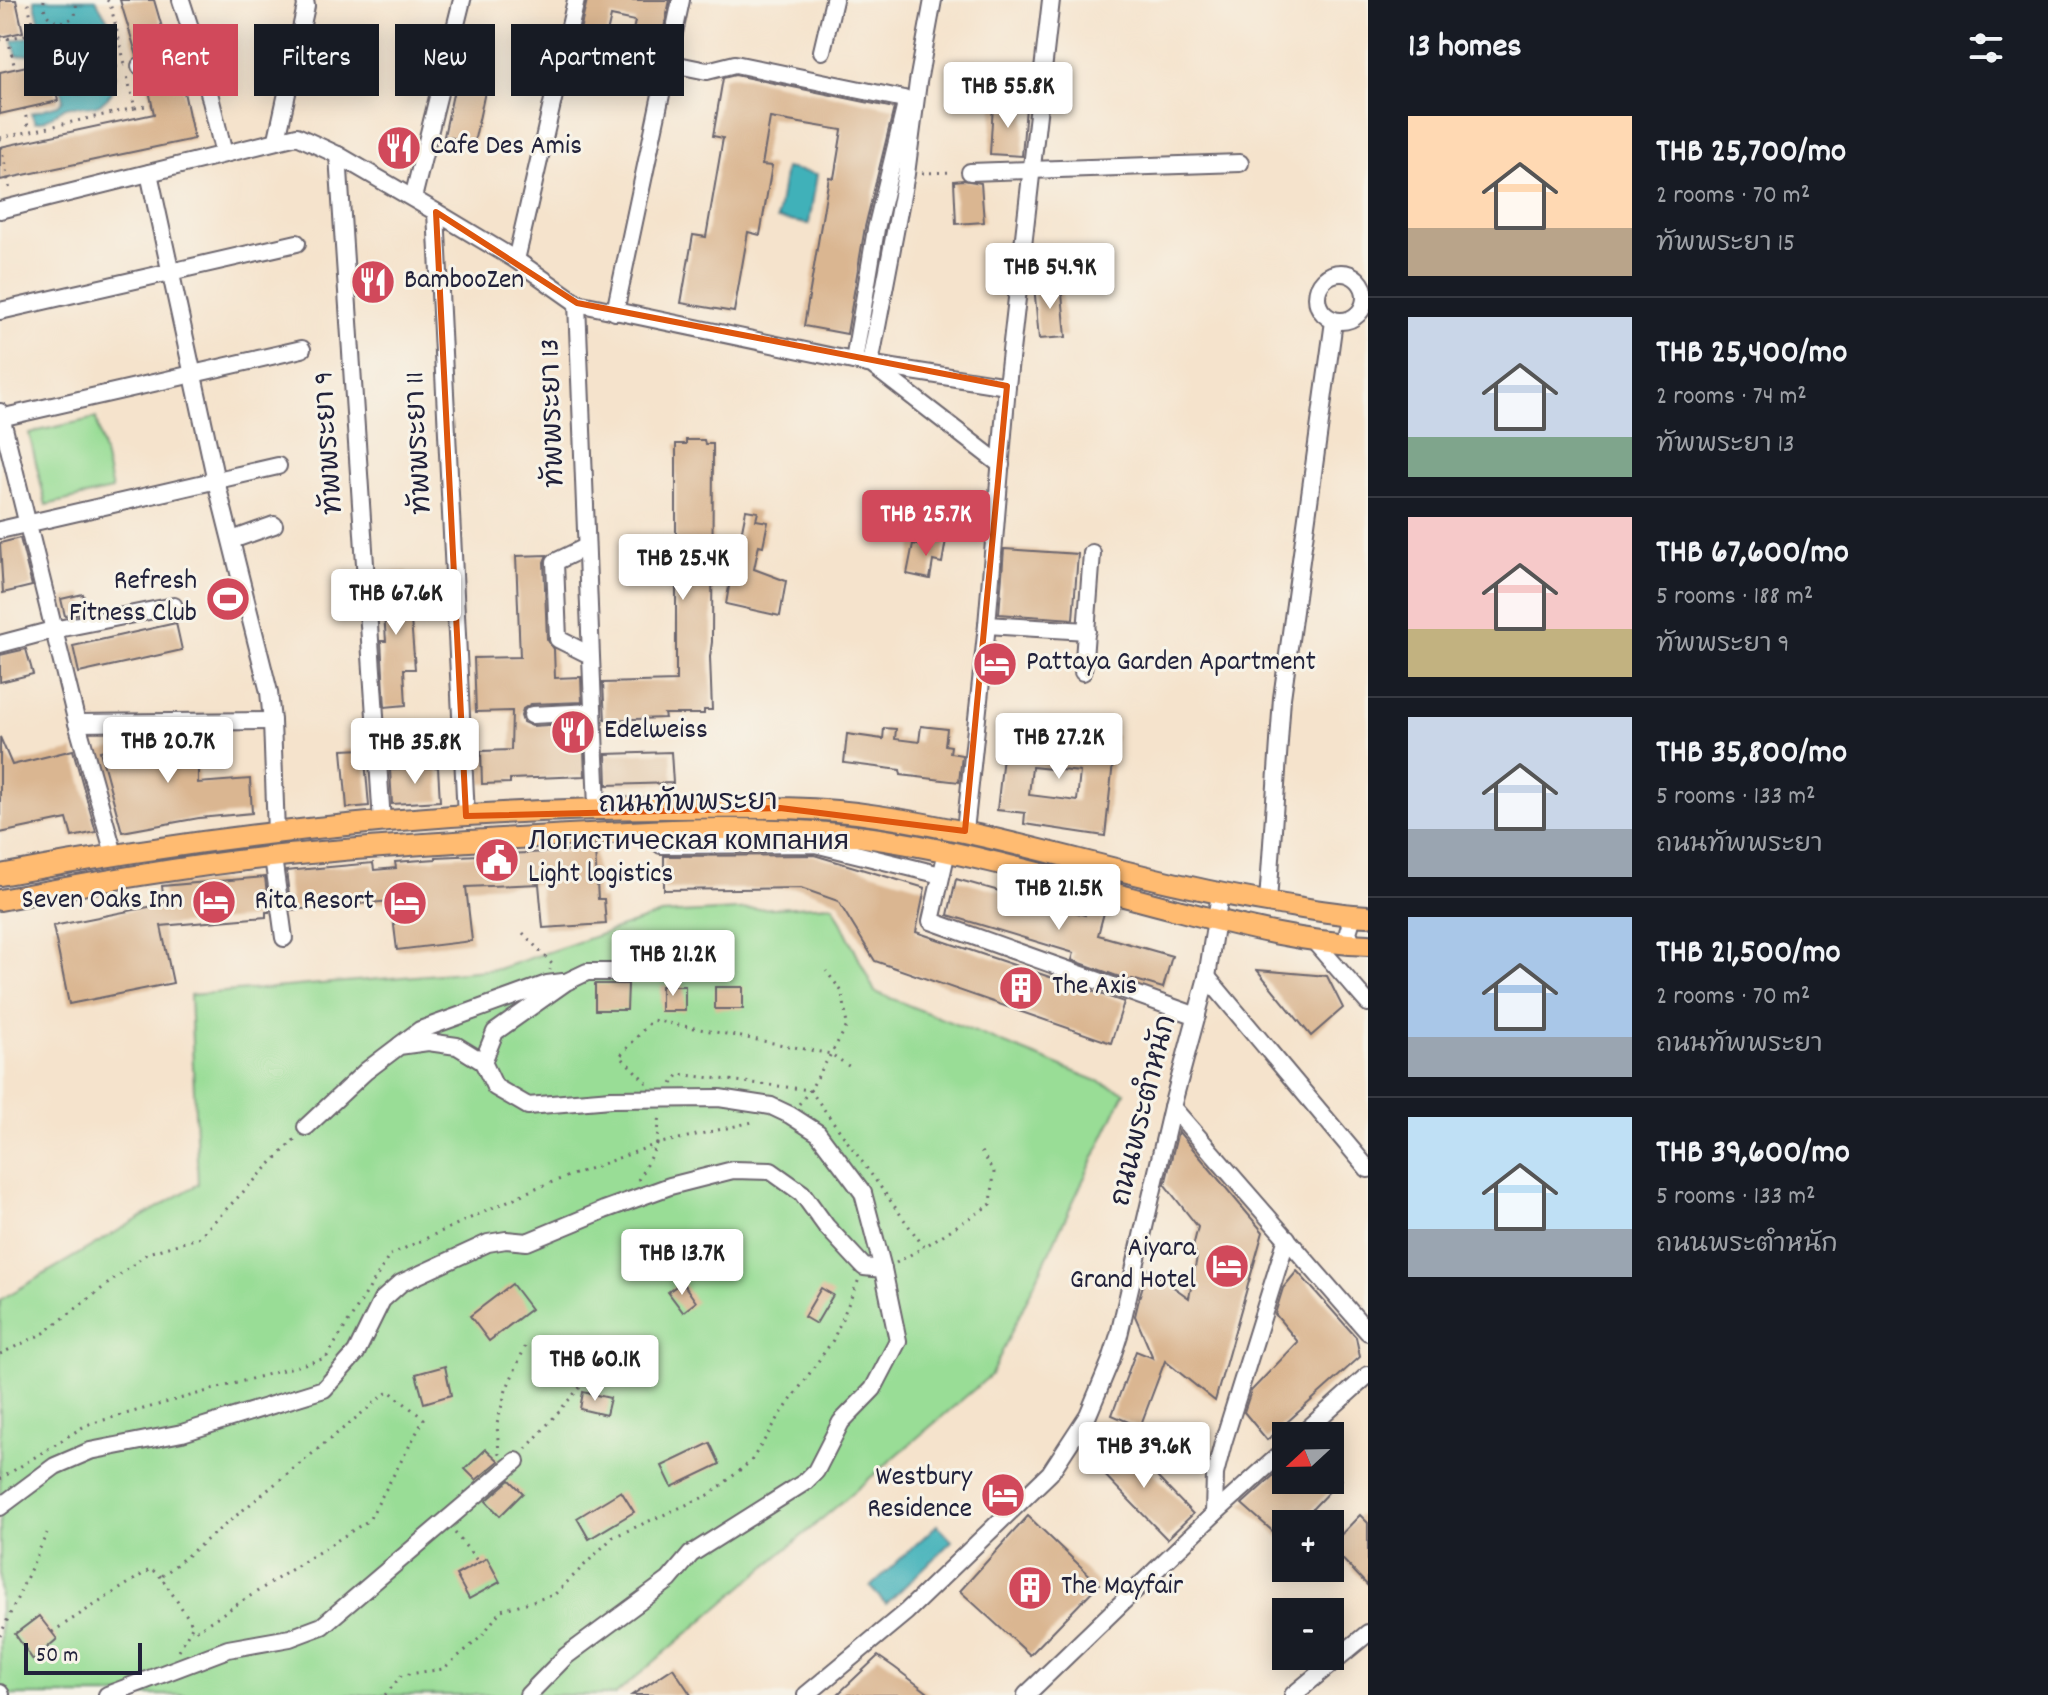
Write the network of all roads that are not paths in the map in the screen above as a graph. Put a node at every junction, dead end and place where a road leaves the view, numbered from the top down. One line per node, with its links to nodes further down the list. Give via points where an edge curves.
1 (181, 0): 9 (street)
2 (305, 0): 15 (street)
3 (462, 0): 22 (street)
4 (576, 0): 26 (street)
5 (681, 0): 10 (street)
6 (834, 0): 11 (street)
7 (933, 0): 33 (street, via 906,174)
8 (1051, 0): 19 (street)
9 (188, 24)
10 (676, 24)
11 (822, 51)
12 (684, 66): 33 (street, via 707,71 735,64 904,99 876,229)
13 (209, 96): 16 (street)
14 (661, 96): 30 (street)
15 (277, 139): 16 (street); 17 (street, via 297,136)
16 (224, 154): 21 (street)
17 (338, 155): 22 (street); 59 (street, ทัพพระยา 9)
18 (1240, 163): 19 (street)
19 (1031, 171): 20 (street); 35 (street)
20 (970, 172)
21 (149, 173): 23 (street); 27 (street)
22 (413, 198): 24 (street)
23 (7, 208)
24 (436, 212): 26 (street); 58 (street, ทัพพระยา 11)
25 (297, 243): 27 (street)
26 (516, 260): 28 (street)
27 (171, 271): 29 (street); 34 (street)
28 (577, 303): 30 (street); 44 (street, ทัพพระยา 13)
29 (0, 311)
30 (615, 312): 33 (street)
31 (1334, 321): 70 (street, via 1282,698)
32 (302, 349): 34 (street)
33 (865, 363): 35 (street); 37 (street)
34 (193, 374): 36 (street); 39 (street)
35 (1007, 386): 37 (street)
36 (0, 416): 40 (street)
37 (1001, 465): 47 (street)
38 (278, 466): 39 (street)
39 (216, 481): 40 (street); 43 (street)
40 (28, 524): 42 (street); 48 (street)
41 (274, 525): 43 (street)
42 (0, 530)
43 (232, 540): 55 (street)
44 (586, 547): 51 (street, ทัพพระยา 13); 51 (street, via 555,562 558,639)
45 (1092, 553): 49 (street)
46 (174, 606): 48 (street)
47 (987, 625): 49 (street); 61 (street)
48 (53, 630): 50 (street); 56 (street)
49 (1087, 631): 52 (street)
50 (0, 644)
51 (590, 655): 53 (street, ทัพพระยา 13)
52 (1083, 672)
53 (592, 712): 54 (street); 57 (street, ทัพพระยา 13)
54 (532, 715)
55 (272, 721): 56 (street); 62 (street)
56 (77, 723): 64 (street)
57 (597, 808): 58 (main road, ถนนทัพพระยา); 61 (main road, ถนนทัพพระยา, via 780,808 875,815)
58 (466, 816): 59 (main road, ถนนทัพพระยา)
59 (382, 822): 62 (main road, ถนนทัพพระยา)
60 (662, 831): 63 (main road, ถนนทัพพระยา, via 780,830); 65 (main road, ถนนทัพพระยา); 67 (street, via 661,845 815,844)
61 (965, 831): 68 (main road, ถนนทัพพระยา)
62 (276, 833): 64 (main road, ถนนทัพพระยา)
63 (947, 851): 67 (street); 72 (main road, ถนนทัพพระยา)
64 (114, 854): 66 (main road, ถนนทัพพระยา)
65 (273, 857): 69 (main road, ถนนทัพพระยา); 73 (street)
66 (0, 875)
67 (941, 875): 80 (street, via 931,921)
68 (1220, 894): 70 (main road, ถนนทัพพระยา); 72 (street, ถนนพระตำหนัก)
69 (0, 900)
70 (1268, 902): 71 (main road, ถนนทัพพระยา)
71 (1361, 916): 75 (street, via 1348,932)
72 (1216, 920): 74 (main road, ถนนทัพพระยา); 77 (street, ถนนพระตำหนัก)
73 (284, 938)
74 (1313, 940): 75 (main road, ถนนทัพพระยา); 79 (street)
75 (1360, 945)
76 (628, 972): 78 (street, via 587,972)
77 (1207, 977): 80 (street, ถนนพระตำหนัก); 85 (street)
78 (566, 982): 81 (street, via 547,984 420,1030); 82 (street, via 495,1032)
79 (1368, 1003)
80 (1197, 1016): 83 (street, ถนนพระตำหนัก)
81 (399, 1046): 82 (street, via 457,1046); 84 (street)
82 (483, 1062): 87 (street, via 495,1087 528,1106 719,1098 771,1106 790,1115 818,1133 863,1193)
83 (1172, 1107): 86 (street); 98 (street, ถนนพระตำหนัก, via 1119,1335 1082,1425 1050,1473 906,1612)
84 (306, 1127)
85 (1368, 1169)
86 (1287, 1238): 88 (street); 94 (street, via 1223,1443 1215,1474)
87 (883, 1269): 93 (street, via 864,1267 802,1193 771,1171 733,1170 670,1186 527,1242 488,1243 401,1283 382,1300 356,1353 324,1389 182,1433 90,1451 55,1466); 97 (street, via 898,1341 873,1389 841,1422 816,1471 691,1554 669,1580 566,1656)
88 (1368, 1332)
89 (1368, 1375): 90 (street)
90 (1316, 1422)
91 (1272, 1462): 94 (street)
92 (511, 1465): 96 (street, via 322,1626 290,1638 228,1649)
93 (0, 1507)
94 (1214, 1514): 99 (street)
95 (1368, 1633): 100 (street)
96 (107, 1695)
97 (528, 1695)
98 (806, 1695)
99 (1026, 1695)
100 (1293, 1695)

